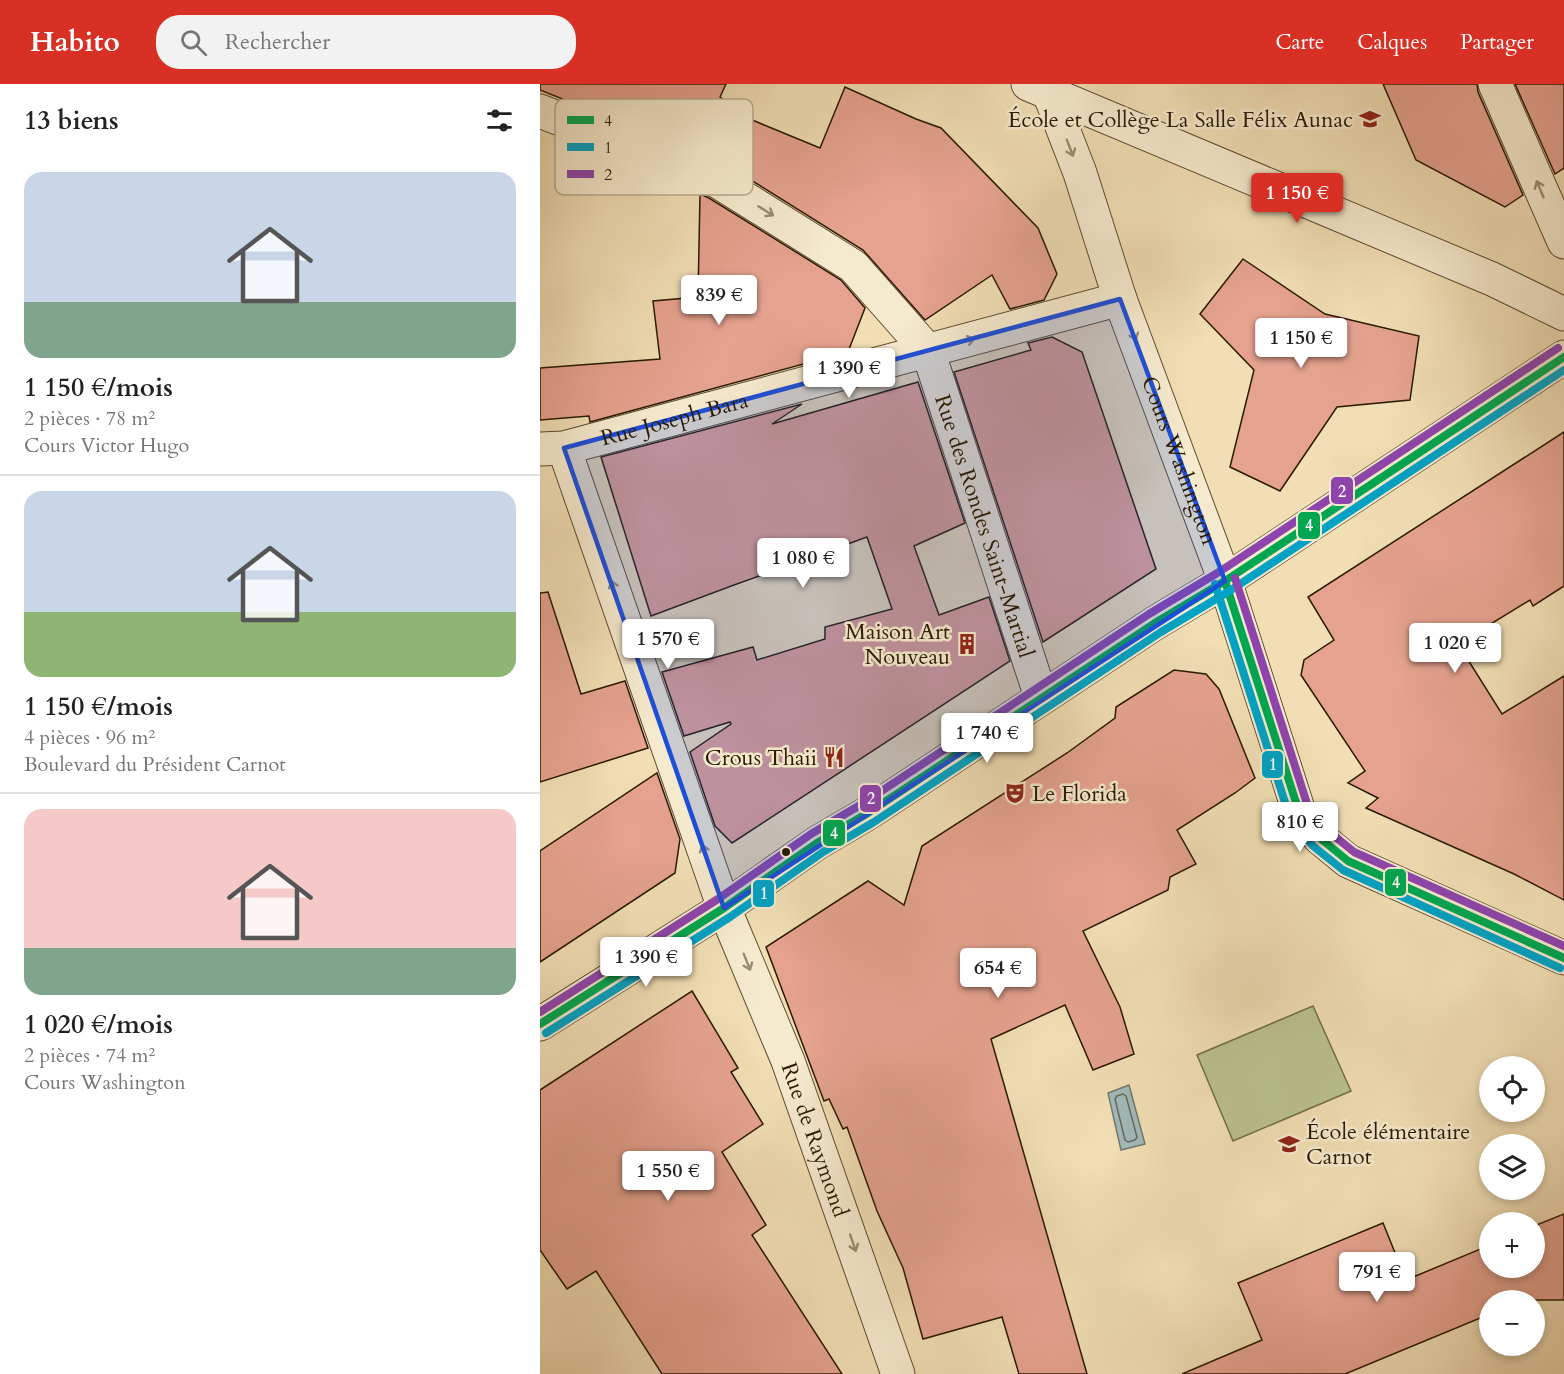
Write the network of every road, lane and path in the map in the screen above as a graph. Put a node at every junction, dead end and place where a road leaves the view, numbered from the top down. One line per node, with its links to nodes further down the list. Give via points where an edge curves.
1 (1495, 84): 6 (street, one-way to 1)
2 (1038, 89): 7 (street, Cours Washington, one-way to 7, via 1080,173); 8 (street, via 1492,279)
3 (540, 111): 4 (street, Rue des Rondes Saint-Martial, one-way to 4)
4 (555, 117)
5 (739, 195): 9 (street, Rue des Rondes Saint-Martial, one-way to 9, via 853,266)
6 (1564, 243)
7 (1120, 298): 9 (street, Rue Joseph Bara, one-way to 7); 12 (street, Cours Washington, one-way to 12)
8 (1564, 314)
9 (928, 351): 11 (street, Rue Joseph Bara); 13 (street, Rue des Rondes Saint-Martial)
10 (1564, 357): 12 (street)
11 (552, 448): 14 (street, Rue de Raymond, one-way to 11)
12 (1225, 581): 13 (street); 15 (street, Cours Washington, via 1300,815 1320,838 1348,861)
13 (1041, 697): 14 (street)
14 (724, 908): 16 (street); 17 (street, Rue de Raymond, one-way to 17, via 788,1061)
15 (1564, 958)
16 (540, 1024)
17 (898, 1374)

